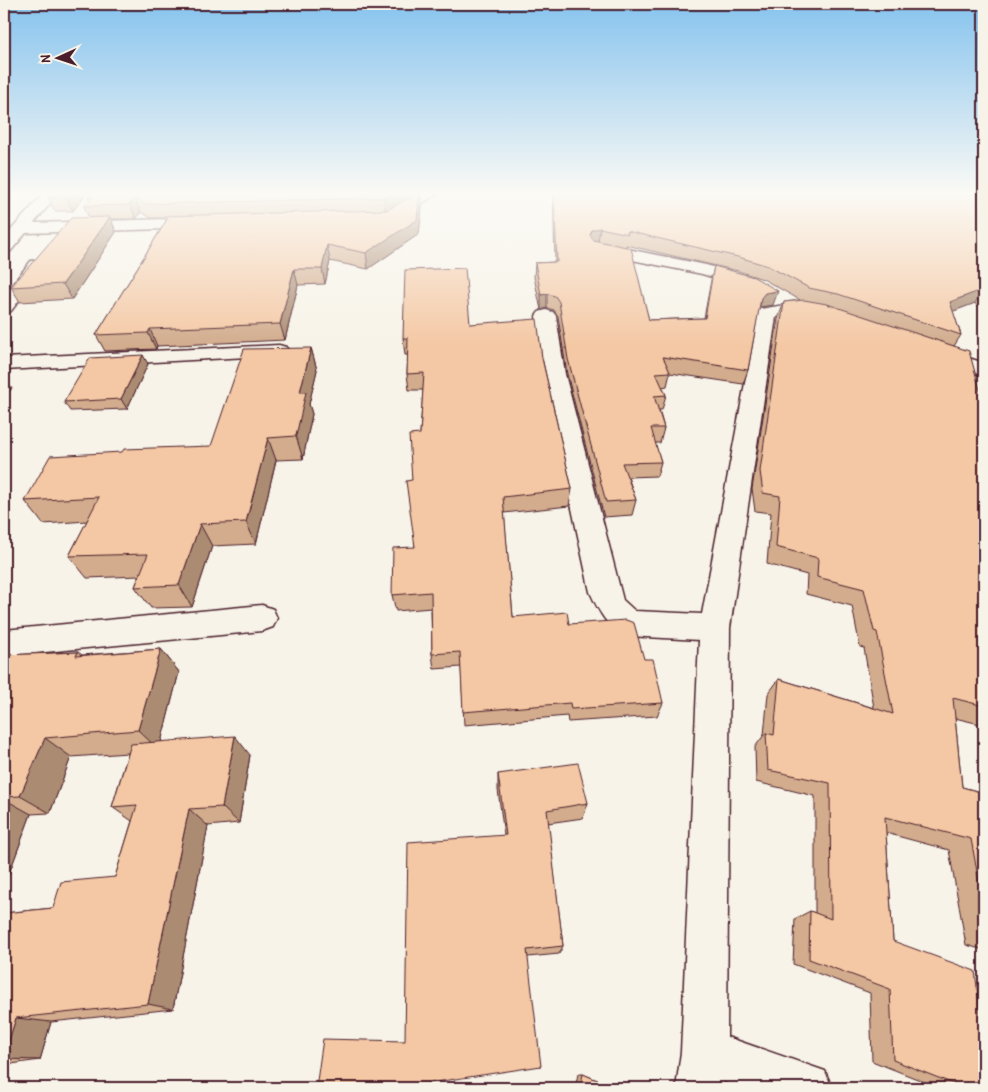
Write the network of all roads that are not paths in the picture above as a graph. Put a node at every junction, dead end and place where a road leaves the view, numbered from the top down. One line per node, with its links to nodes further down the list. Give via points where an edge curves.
1 (598, 248): 3 (street, via 706,270 756,285)
2 (45, 256): 4 (street)
3 (778, 298): 6 (street); 12 (street, via 767,313)
4 (4, 307)
5 (546, 316): 12 (street, via 554,374 605,592 612,608 628,623)
6 (833, 317)
7 (918, 347): 10 (street)
8 (298, 350): 9 (street)
9 (4, 364)
10 (984, 370)
11 (262, 618): 13 (street)
12 (716, 628): 14 (street)
13 (4, 643)
14 (702, 1070): 15 (street)
15 (808, 1088)

